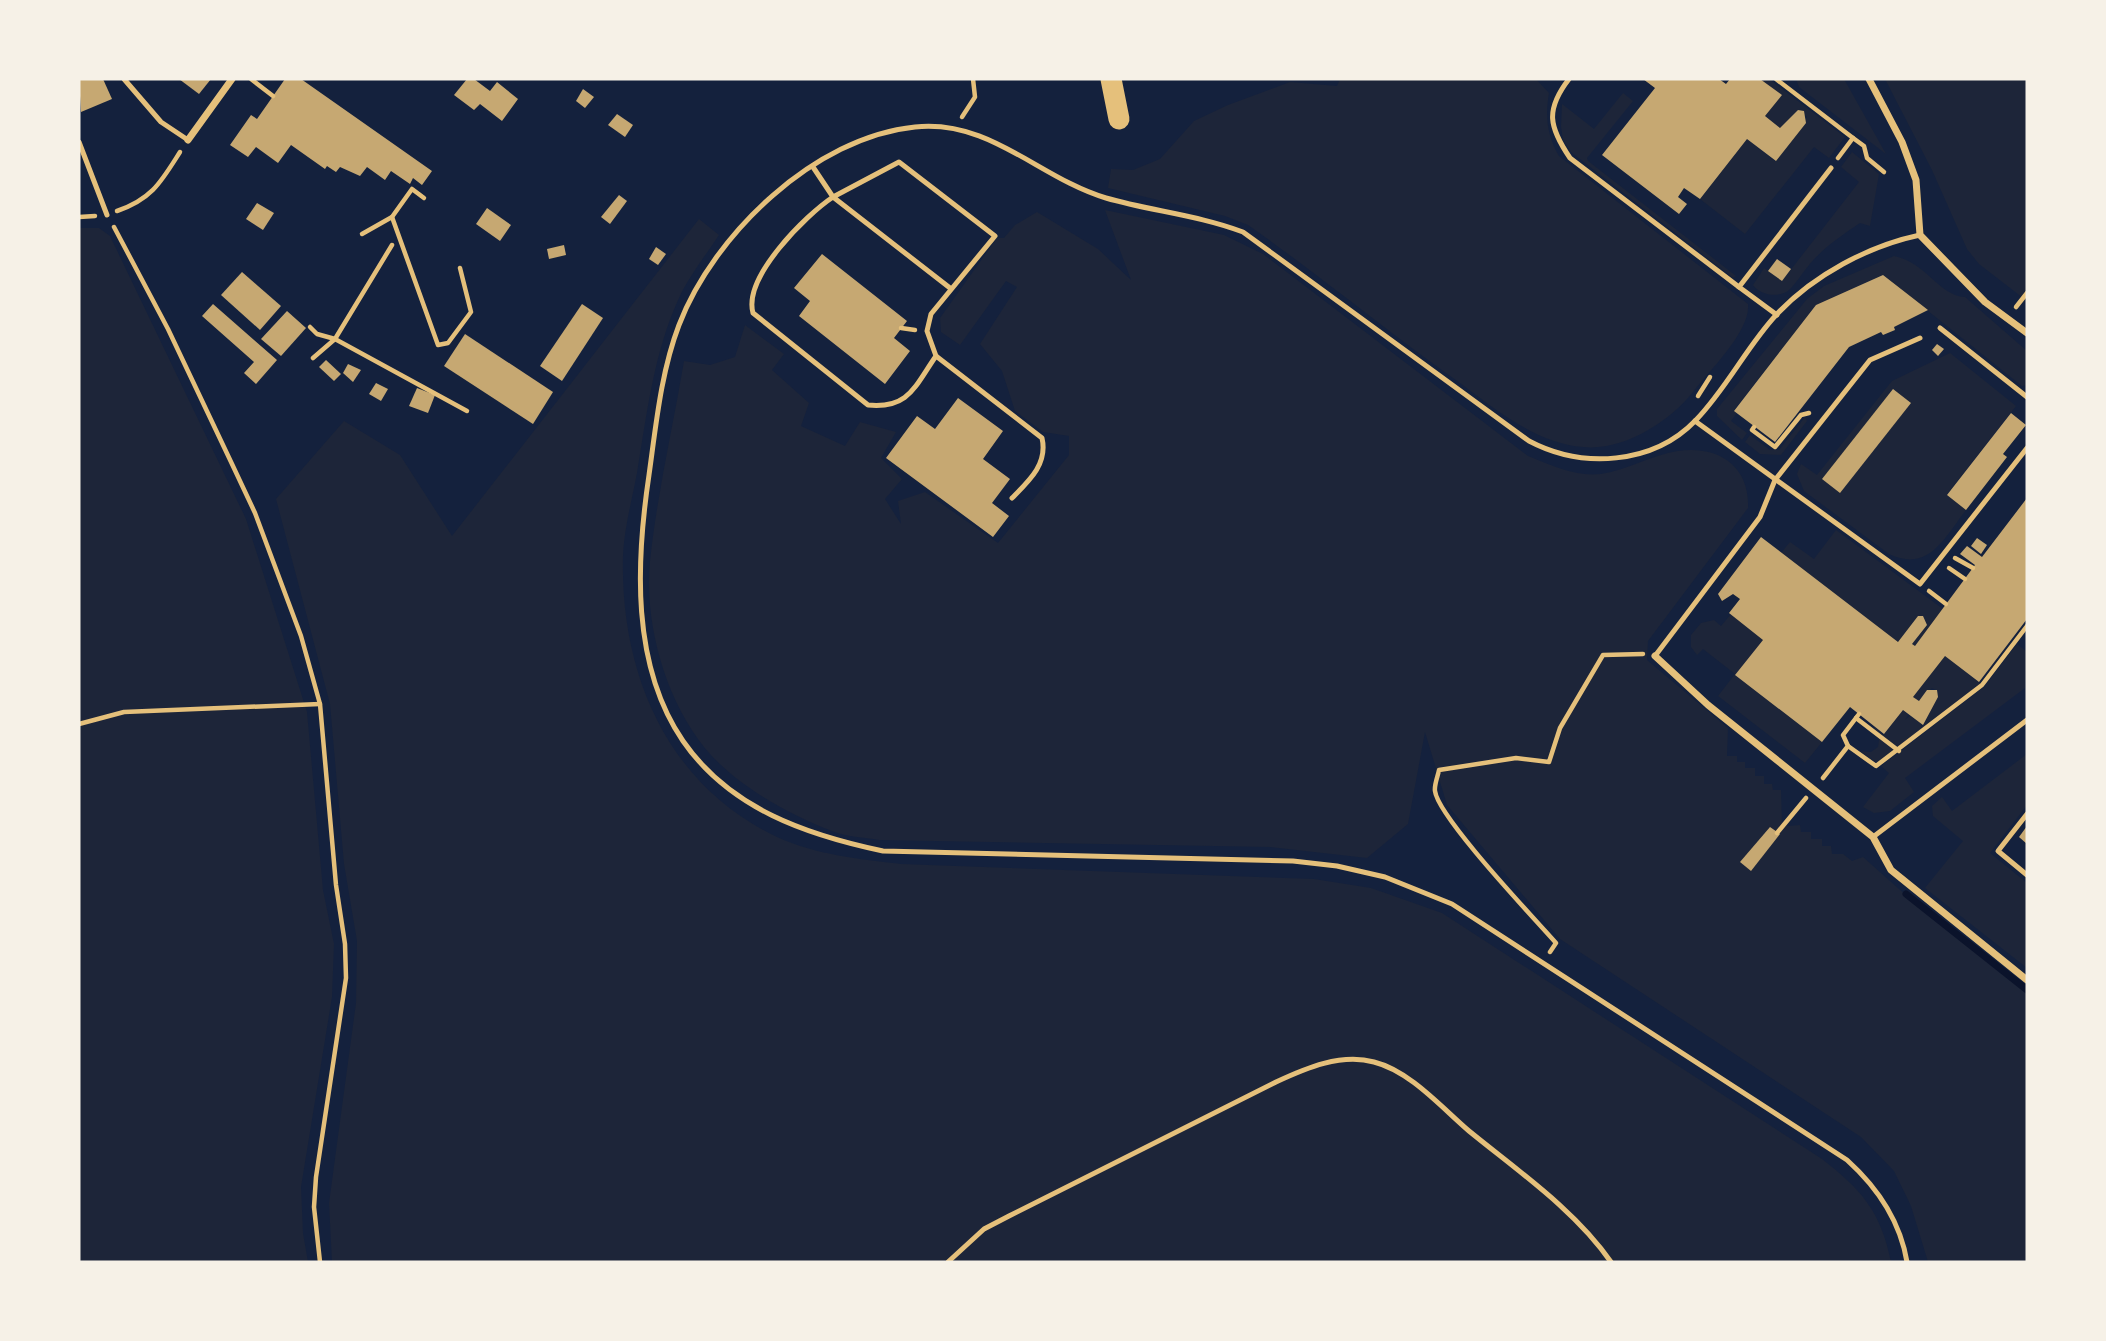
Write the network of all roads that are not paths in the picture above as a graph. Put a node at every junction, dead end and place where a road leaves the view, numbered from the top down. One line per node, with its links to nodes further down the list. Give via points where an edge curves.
1 (124, 79): 7 (lane, via 161,122)
2 (232, 79): 7 (street)
3 (1111, 79): 6 (highway)
4 (1569, 79): 14 (lane, via 1552,111 1555,136 1570,158)
5 (1869, 79): 13 (street, via 1916,180)
6 (1119, 119)
7 (188, 140)
8 (79, 142): 12 (lane)
9 (813, 167): 11 (lane); 22 (lane, via 850,146 889,132 951,127 991,139 1081,189 1242,232 1434,374 1551,453 1597,460 1625,457 1654,449); 34 (lane, via 759,206 705,273 680,323 662,392 639,552 641,601 645,642 666,711 690,749 728,787 793,828 883,851 1293,861 1337,866 1420,889 1544,962 1847,1160 1888,1205)
10 (1831, 168): 14 (lane)
11 (834, 197): 15 (lane); 15 (lane, via 899,162 995,236); 20 (lane, via 811,212 755,282 750,303 753,313 868,405 889,407 908,396)
12 (107, 215)
13 (1920, 235): 16 (lane, via 1888,242 1819,279); 18 (street, via 1985,302)
14 (1739, 287): 16 (lane)
15 (950, 288): 20 (lane, via 931,314 927,331)
16 (1777, 315): 22 (lane)
17 (1940, 328): 21 (lane)
18 (2027, 333)
19 (1920, 338): 24 (lane, via 1870,360)
20 (936, 356): 25 (lane, via 1042,438 1044,449 1036,474)
21 (2027, 397)
22 (1695, 421): 24 (lane)
23 (2027, 448): 24 (lane, via 1920,584)
24 (1774, 481): 26 (lane, via 1760,517)
25 (1012, 498)
26 (1656, 656): 29 (street, via 1708,705)
27 (2027, 720): 29 (lane)
28 (2027, 814): 30 (lane, via 1998,851)
29 (1873, 837): 31 (street, via 1891,870)
30 (2027, 875)
31 (2027, 980)
32 (948, 1262): 33 (lane, via 984,1229 1009,1216 1276,1082 1311,1067 1351,1059 1375,1062 1417,1087 1556,1204)
33 (1611, 1262)
34 (1907, 1262)

